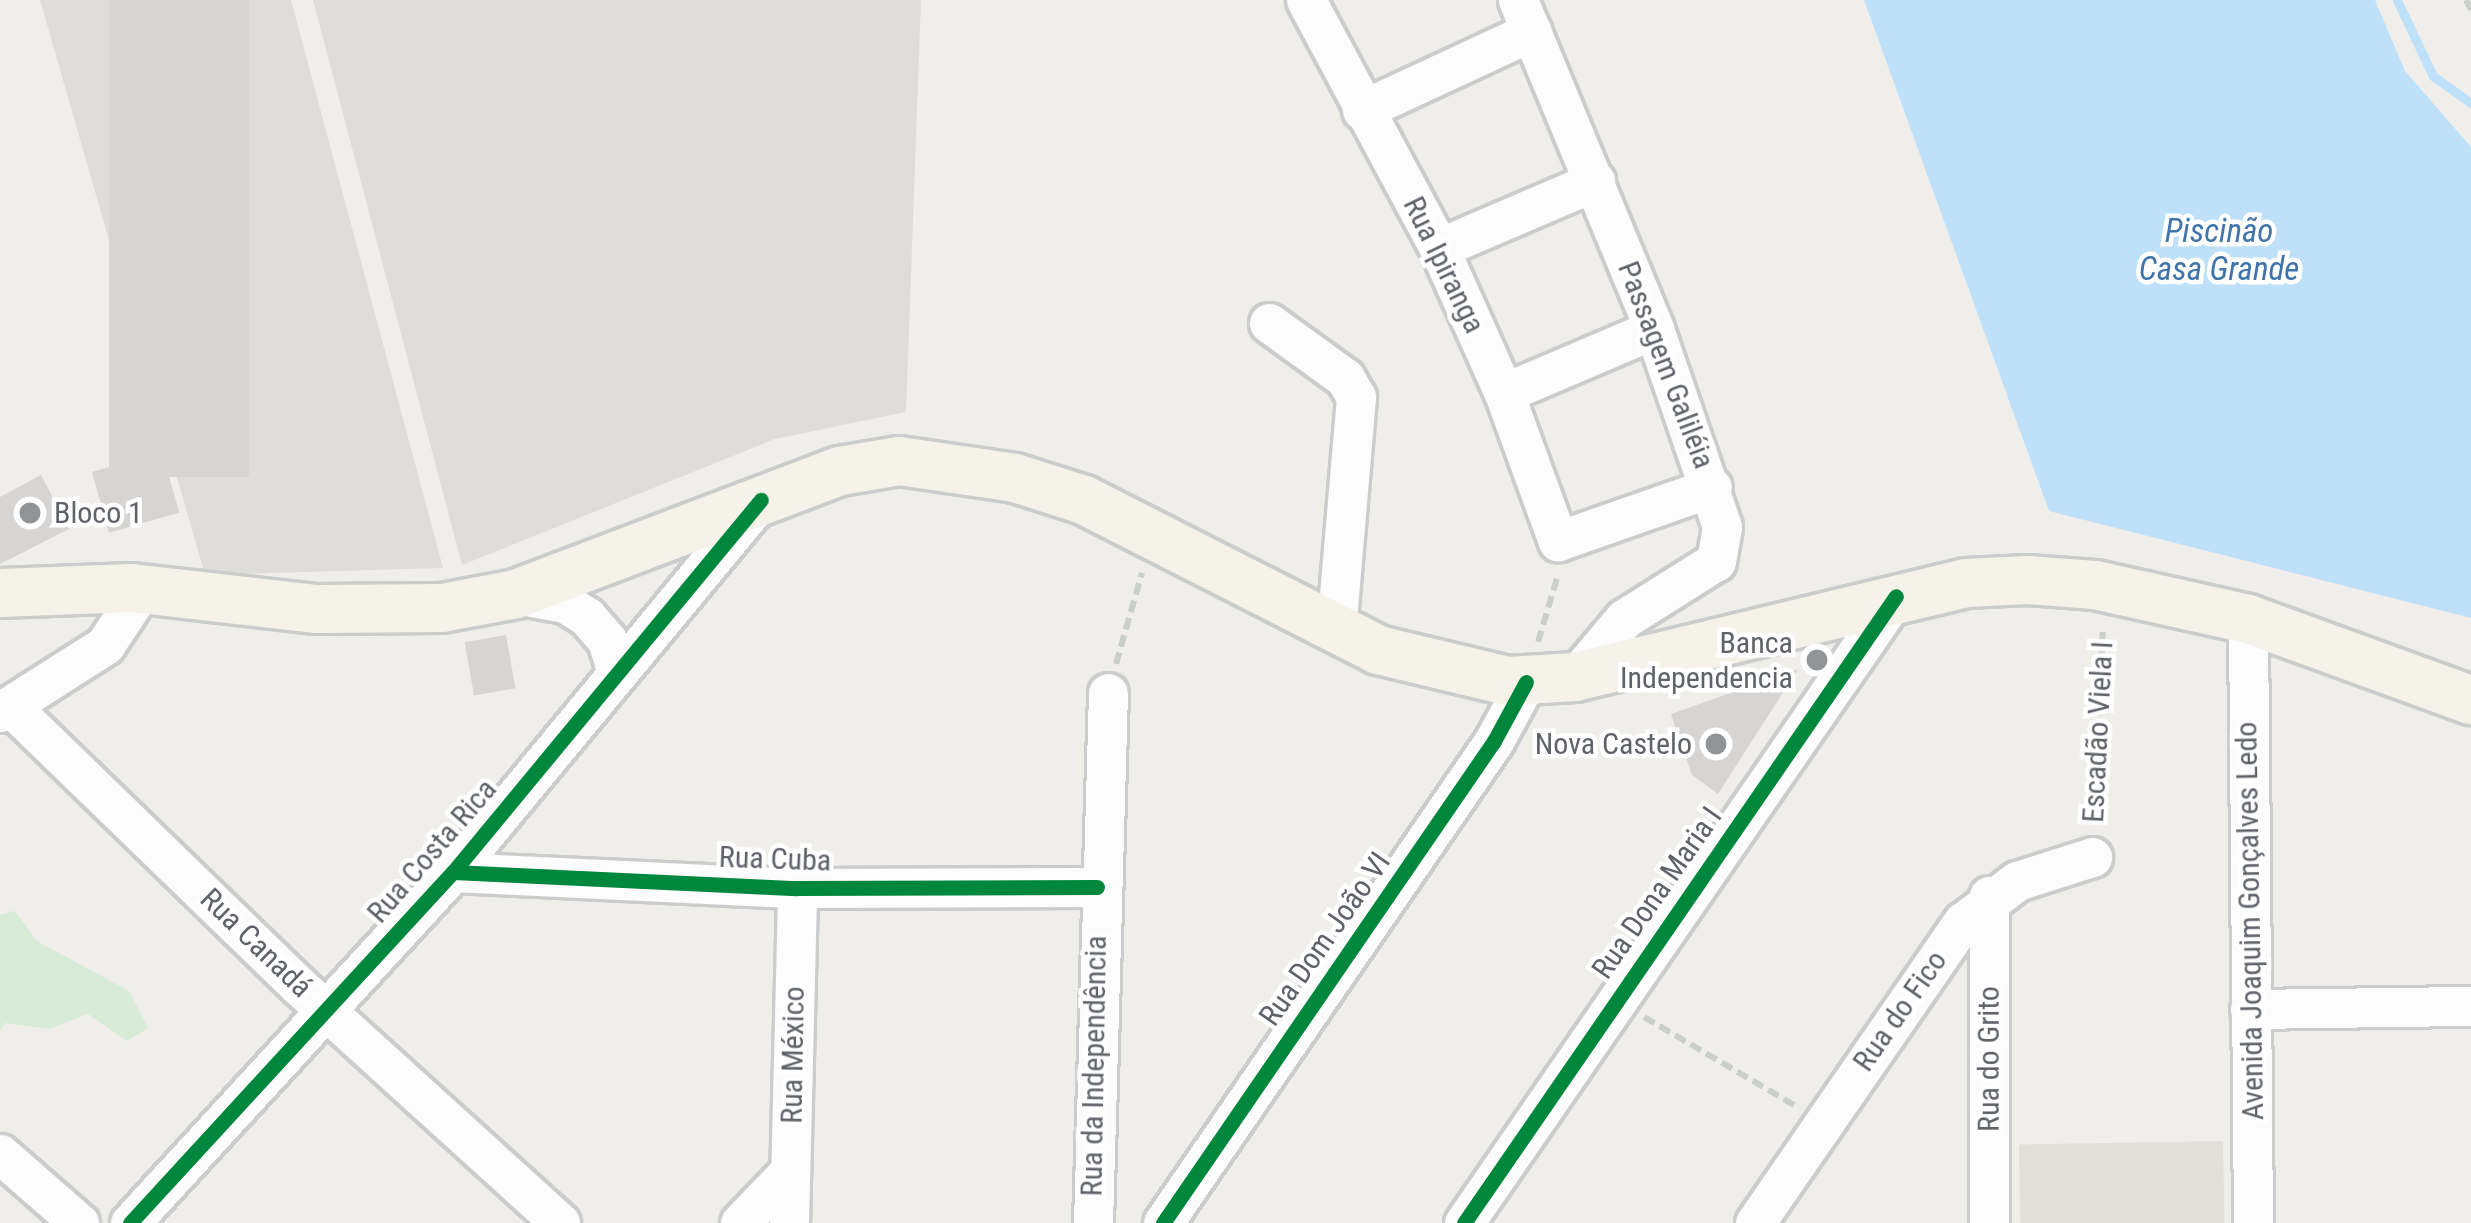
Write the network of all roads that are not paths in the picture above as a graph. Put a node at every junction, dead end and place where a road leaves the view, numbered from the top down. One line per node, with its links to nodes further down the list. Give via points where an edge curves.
1 (1306, 0): 3 (street, Rua Ipiranga)
2 (1525, 15): 3 (street); 4 (street, Passagem Galiléia)
3 (1362, 110): 5 (street, Rua Ipiranga)
4 (1595, 181): 5 (street); 7 (street, Passagem Galiléia)
5 (1439, 248): 8 (street, Rua Ipiranga)
6 (1269, 323): 16 (street, via 1345,378 1356,397)
7 (1654, 329): 8 (street); 9 (street, Passagem Galiléia)
8 (1504, 393): 9 (street, Rua Ipiranga, via 1558,541)
9 (1712, 487): 18 (street, Passagem Galiléia, via 1722,527 1716,561 1624,619)
10 (761, 500): 13 (main road); 16 (main road, via 840,471 899,461 1016,478 1084,500); 17 (street, Rua Costa Rica)
11 (142, 589): 12 (main road); 13 (main road, via 394,613); 22 (street, via 105,645)
12 (0, 593)
13 (516, 594): 17 (street, via 565,603 587,617 607,640)
14 (1896, 596): 15 (main road, via 2029,580 2095,584); 18 (main road); 40 (street, Rua Dona Maria I)
15 (2248, 619): 21 (main road); 29 (street, Avenida Joaquim Gonçalves Ledo)
16 (1336, 631): 19 (main road, via 1435,668)
17 (617, 673): 24 (street, Rua Costa Rica)
18 (1575, 677): 19 (main road)
19 (1526, 682): 39 (street, Rua Dom João VI, via 1494,741)
20 (1108, 693): 25 (street, Rua da Independência)
21 (2471, 700)
22 (5, 709): 30 (street, Rua Canadá)
23 (2092, 857): 27 (street)
24 (453, 872): 26 (street, Rua Cuba); 30 (street, Rua Costa Rica)
25 (1096, 887): 26 (street, Rua Cuba); 38 (street, Rua da Independência)
26 (797, 888): 32 (street, Rua México)
27 (1989, 896): 41 (street, Rua do Fico); 42 (street, Rua do Grito)
28 (2471, 1006): 29 (street)
29 (2250, 1009): 43 (street, Avenida Joaquim Gonçalves Ledo)
30 (326, 1010): 34 (street, Rua Costa Rica); 35 (street, Rua Canadá)
31 (0, 1154): 33 (street)
32 (790, 1171): 36 (street); 37 (street, Rua México)
33 (79, 1223)
34 (130, 1223)
35 (560, 1223)
36 (740, 1223)
37 (789, 1223)
38 (1093, 1223)
39 (1163, 1223)
40 (1464, 1223)
41 (1755, 1223)
42 (1989, 1223)
43 (2253, 1223)

